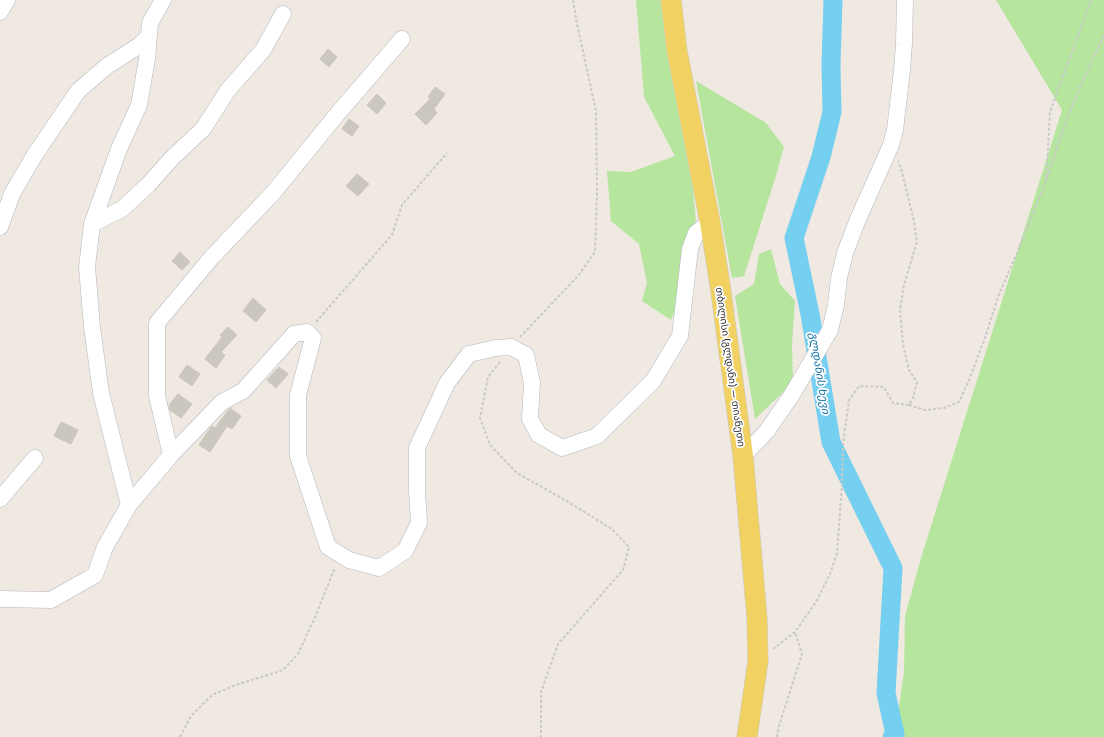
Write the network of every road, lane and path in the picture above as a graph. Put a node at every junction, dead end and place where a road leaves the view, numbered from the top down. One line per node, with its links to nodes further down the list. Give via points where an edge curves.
1 (7, 0): 7 (street)
2 (163, 0): 10 (street, via 150,23)
3 (573, 0): 19 (path, via 596,111 595,252 577,277)
4 (670, 0): 15 (main road, თბილისი (გლდანი) — თიანეთი, via 677,51)
5 (905, 0): 12 (street, via 899,100)
6 (1092, 0): 14 (path, via 1050,112)
7 (0, 12)
8 (283, 14): 16 (street, via 263,50 228,90 203,129 122,209)
9 (1104, 34): 14 (path, via 1075,98)
10 (149, 36): 16 (street, via 139,105 119,149); 17 (street, via 140,45 107,66 78,91 12,194)
11 (402, 39): 21 (street, via 274,193 212,257 157,323 157,396)
12 (891, 145): 20 (path, via 901,168 917,242 904,285 900,310 903,344 909,370 917,382 914,398); 22 (street, via 845,253 830,330 791,396 767,431)
13 (447, 153): 18 (path, via 402,205 392,235)
14 (1046, 181): 20 (path, via 998,297 959,402 944,408 925,410)
15 (710, 222): 19 (street, via 696,233 690,249 680,336 653,381 597,436 562,448 539,435 530,419 532,383 526,355); 22 (main road, თბილისი (გლდანი) — თიანეთი)
16 (92, 224): 25 (street, via 87,267 92,328 102,394)
17 (0, 226)
18 (307, 332): 21 (street, via 294,334 243,391 222,402); 26 (street, via 313,338 298,395 298,456 328,547)
19 (511, 347): 26 (street, via 468,354 447,383 417,448 419,523 405,551 379,568); 31 (path, via 488,376 480,418 490,445 517,473 612,529 629,547 624,570 558,644 541,692)
20 (909, 405): 28 (path, via 893,403 884,387 859,386 848,400 837,553 816,602)
21 (171, 455): 25 (street)
22 (744, 456): 29 (main road, თბილისი (გლდანი) — თიანეთი)
23 (35, 458): 24 (street)
24 (0, 499)
25 (129, 505): 27 (street, via 105,547 95,575 51,600)
26 (339, 555): 30 (path, via 298,654 283,670 212,695 191,716)
27 (0, 599)
28 (794, 632): 29 (path); 33 (path, via 802,654)
29 (758, 661): 32 (main road, თბილისი (გლდანი) — თიანეთი)
30 (180, 737)
31 (541, 737)
32 (746, 737)
33 (777, 737)

